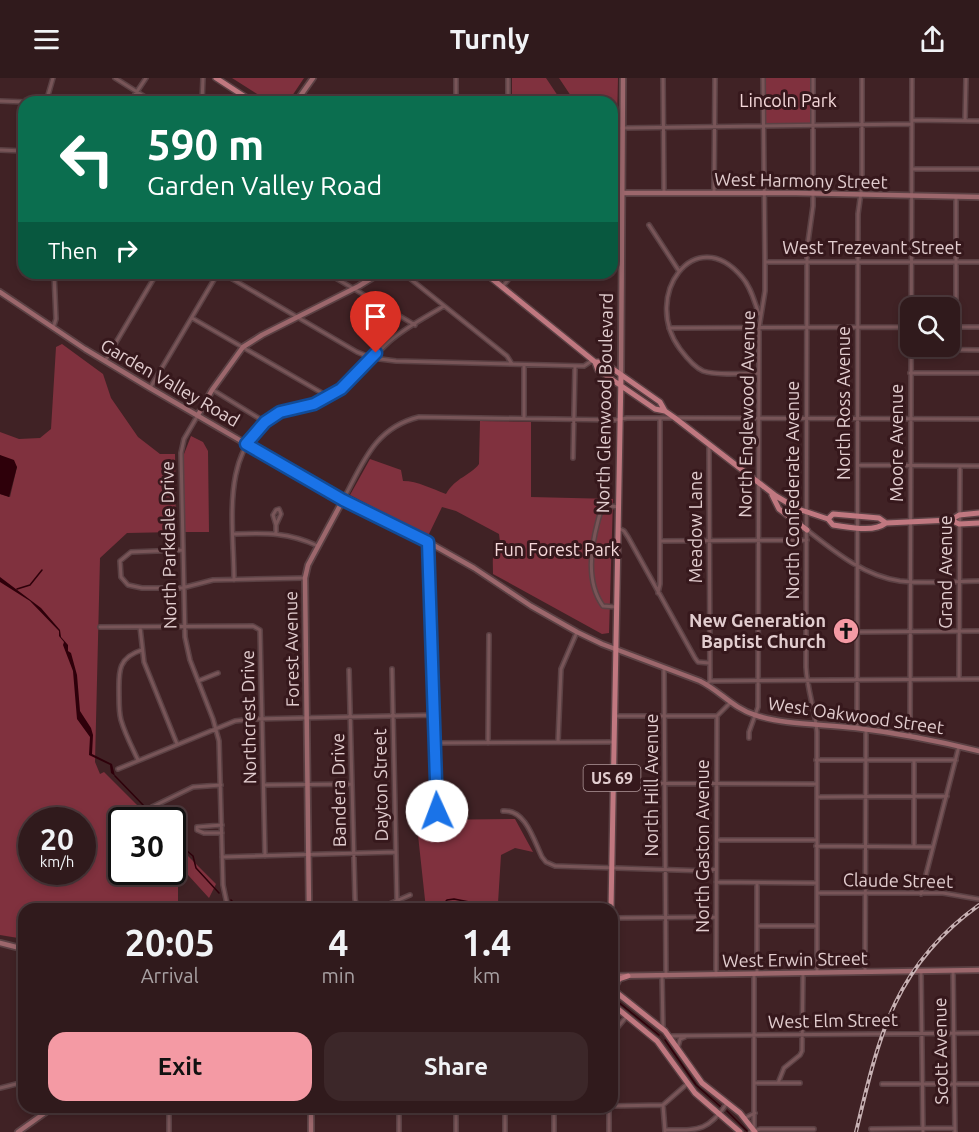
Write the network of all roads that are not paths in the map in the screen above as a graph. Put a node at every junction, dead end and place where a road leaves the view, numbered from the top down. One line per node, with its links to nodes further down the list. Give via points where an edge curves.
1 (53, 78): 18 (street)
2 (116, 78): 17 (street)
3 (146, 78): 17 (street)
4 (203, 78): 21 (street)
5 (313, 78): 23 (street)
6 (456, 78): 24 (street)
7 (623, 78): 35 (street, North Glenwood Boulevard)
8 (663, 78): 36 (street)
9 (715, 78): 34 (street)
10 (763, 78): 32 (street, North Englewood Avenue)
11 (813, 78): 33 (street, North Confederate Avenue)
12 (862, 78): 31 (street, North Ross Avenue)
13 (912, 78): 30 (street, Moore Avenue)
14 (966, 78): 28 (street)
15 (219, 79): 22 (main road)
16 (508, 80): 25 (street)
17 (137, 92): 19 (street); 20 (street)
18 (47, 96)
19 (134, 96)
20 (143, 96)
21 (202, 96)
22 (243, 96)
23 (300, 96)
24 (456, 96)
25 (508, 96)
26 (0, 101): 27 (street)
27 (18, 102)
28 (966, 121): 29 (street); 30 (street)
29 (979, 121)
30 (911, 122): 31 (street); 39 (street, Moore Avenue)
31 (862, 125): 33 (street); 46 (street, North Ross Avenue)
32 (763, 126): 33 (street); 34 (street); 44 (street, North Englewood Avenue)
33 (813, 126): 45 (street, North Confederate Avenue)
34 (715, 127): 36 (street); 43 (street)
35 (622, 128): 36 (street); 41 (street, North Glenwood Boulevard)
36 (664, 128): 42 (street)
37 (0, 150): 38 (street)
38 (18, 151)
39 (911, 169): 40 (street); 47 (street, Moore Avenue)
40 (979, 169)
41 (622, 193): 42 (street, West Harmony Street); 98 (street, North Glenwood Boulevard)
42 (664, 193): 43 (street, West Harmony Street)
43 (714, 193): 44 (street, West Harmony Street)
44 (763, 193): 45 (street, West Harmony Street); 53 (street, North Englewood Avenue)
45 (812, 194): 46 (street, West Harmony Street); 51 (street, North Confederate Avenue)
46 (860, 194): 47 (street, West Harmony Street); 52 (street, North Ross Avenue)
47 (910, 195): 48 (street, West Harmony Street); 54 (street, Moore Avenue)
48 (956, 197): 49 (street, West Harmony Street); 55 (street)
49 (979, 197)
50 (649, 225): 57 (street)
51 (807, 261): 52 (street, West Trezevant Street); 53 (street, West Trezevant Street); 84 (street, North Confederate Avenue)
52 (858, 261): 54 (street, West Trezevant Street); 77 (street, North Ross Avenue)
53 (765, 262): 73 (street, North Englewood Avenue)
54 (910, 262): 55 (street, West Trezevant Street); 70 (street, Moore Avenue)
55 (956, 262): 56 (street, West Trezevant Street); 71 (street)
56 (979, 262)
57 (679, 271): 73 (street, via 695,259 723,262 746,282); 82 (street, via 666,304)
58 (54, 279): 81 (street)
59 (153, 279): 90 (street)
60 (216, 279): 75 (street)
61 (230, 279): 74 (street)
62 (337, 279): 68 (street)
63 (370, 279): 68 (street, North Parkdale Drive)
64 (411, 279): 72 (street)
65 (492, 279): 67 (main road)
66 (508, 279): 67 (street)
67 (502, 287): 91 (main road)
68 (354, 289): 74 (street, North Parkdale Drive); 76 (street)
69 (0, 292): 81 (street, Garden Valley Road)
70 (910, 297)
71 (956, 297)
72 (444, 306): 76 (street); 92 (street)
73 (760, 315): 83 (street, North Englewood Avenue)
74 (297, 317): 85 (street, North Parkdale Drive); 89 (street)
75 (192, 318): 85 (street); 100 (street)
76 (415, 325): 89 (street)
77 (858, 327): 78 (street); 84 (street); 110 (street, North Ross Avenue)
78 (900, 327)
79 (960, 327): 80 (street)
80 (979, 327)
81 (53, 328): 90 (street, Garden Valley Road)
82 (668, 328): 83 (street); 95 (street, via 678,347 699,369)
83 (759, 328): 84 (street); 95 (street, North Englewood Avenue)
84 (807, 328): 109 (street, North Confederate Avenue)
85 (243, 347): 101 (street, North Parkdale Drive); 102 (street)
86 (960, 350): 87 (street)
87 (979, 350)
88 (910, 357): 96 (street, Moore Avenue)
89 (372, 358): 92 (street); 102 (street)
90 (105, 361): 100 (street, Garden Valley Road)
91 (594, 361): 94 (street, via 588,366); 98 (main road, via 603,362); 99 (main road, via 598,370)
92 (512, 364): 93 (street)
93 (524, 365): 94 (street); 105 (street)
94 (575, 366): 111 (street)
95 (758, 373): 108 (street, North Englewood Avenue)
96 (910, 373): 97 (street); 113 (street, Moore Avenue)
97 (979, 373)
98 (621, 375): 99 (main road, North Glenwood Boulevard / US 69); 103 (main road, via 660,402)
99 (621, 387): 103 (main road); 112 (main road, North Glenwood Boulevard / US 69)
100 (150, 388): 104 (street, Garden Valley Road)
101 (212, 390): 104 (street, North Parkdale Drive); 115 (street)
102 (329, 398): 115 (street, via 280,412)
103 (664, 411): 107 (main road)
104 (198, 416): 116 (street, Garden Valley Road); 149 (street, North Parkdale Drive, via 181,447)
105 (524, 418): 111 (street, Forest Avenue); 125 (street, Forest Avenue, via 427,416 399,423 373,446)
106 (660, 418): 107 (street, Forest Avenue); 112 (street, Forest Avenue); 144 (street)
107 (675, 418): 108 (street, Forest Avenue); 117 (main road)
108 (758, 418): 109 (street, Forest Avenue); 123 (street, North Englewood Avenue)
109 (807, 418): 110 (street, Forest Avenue); 127 (street, North Confederate Avenue)
110 (858, 418): 113 (street, Forest Avenue); 119 (street, North Ross Avenue)
111 (573, 419): 112 (street, Forest Avenue); 118 (street)
112 (620, 419): 126 (main road, North Glenwood Boulevard / US 69)
113 (910, 419): 114 (street, Forest Avenue); 120 (street, Moore Avenue)
114 (979, 419)
115 (265, 422): 116 (street)
116 (246, 444): 125 (street, Garden Valley Road); 142 (street, via 234,476)
117 (710, 445): 123 (main road); 145 (street, Meadow Lane)
118 (573, 458)
119 (857, 465): 120 (street); 130 (street, North Ross Avenue)
120 (910, 465): 122 (street); 133 (street, Moore Avenue)
121 (979, 465): 122 (street)
122 (960, 466): 129 (street, Grand Avenue)
123 (758, 483): 124 (main road); 146 (street, North Englewood Avenue)
124 (772, 493): 127 (main road); 140 (main road, via 779,509)
125 (343, 500): 147 (street, Garden Valley Road); 148 (street, Forest Avenue)
126 (618, 507): 138 (main road, North Glenwood Boulevard / US 69); 158 (street, via 606,507 600,512 592,563 598,599 603,606)
127 (807, 512): 131 (main road); 140 (street, North Confederate Avenue)
128 (979, 513): 129 (main road)
129 (959, 515): 132 (main road); 136 (street, Grand Avenue)
130 (858, 518): 131 (main road, via 833,514); 134 (main road, via 879,518); 139 (street, North Ross Avenue)
131 (828, 519): 139 (main road, via 833,525)
132 (951, 520): 133 (main road); 136 (main road)
133 (911, 522): 134 (main road); 153 (street, Moore Avenue)
134 (886, 523): 139 (main road, via 880,528)
135 (979, 523): 136 (main road)
136 (959, 524): 154 (street, Grand Avenue)
137 (276, 525): 141 (street)
138 (618, 528): 157 (street, via 628,537); 158 (main road, North Glenwood Boulevard / US 69)
139 (858, 528): 150 (street, North Ross Avenue)
140 (807, 530): 143 (street, North Confederate Avenue); 150 (street)
141 (276, 533): 142 (street); 148 (street)
142 (234, 534): 152 (street)
143 (807, 540): 146 (street); 179 (street, North Confederate Avenue)
144 (661, 541): 145 (street); 157 (street)
145 (709, 541): 146 (street); 170 (street, Meadow Lane)
146 (758, 541): 178 (street, North Englewood Avenue)
147 (428, 542): 164 (street, Garden Valley Road); 184 (street)
148 (318, 546): 151 (street, Forest Avenue)
149 (182, 550): 156 (street, North Parkdale Drive); 156 (street, via 134,551 124,556 119,567 122,579 133,587)
150 (857, 566): 153 (street); 165 (street, North Ross Avenue)
151 (305, 578): 152 (street); 191 (street, Forest Avenue)
152 (234, 580): 156 (street)
153 (910, 581): 154 (street); 166 (street, Moore Avenue)
154 (960, 581): 155 (street); 162 (street, Grand Avenue)
155 (979, 581)
156 (182, 588): 160 (street, North Parkdale Drive)
157 (658, 593): 170 (street, via 695,658)
158 (616, 607): 168 (main road, North Glenwood Boulevard / US 69)
159 (140, 626): 160 (street, Northcrest Drive); 161 (street, Northcrest Drive); 169 (street)
160 (183, 626): 177 (street, North Parkdale Drive); 192 (street, Northcrest Drive, via 252,626 260,630)
161 (100, 627)
162 (959, 631): 163 (street); 166 (street); 175 (street, Grand Avenue)
163 (979, 631)
164 (577, 632): 168 (street, Garden Valley Road); 199 (street, via 561,669)
165 (857, 632): 166 (street); 180 (street, North Ross Avenue)
166 (910, 632): 181 (street, Moore Avenue)
167 (489, 635): 202 (street)
168 (615, 648): 171 (street, Garden Valley Road); 188 (main road, North Glenwood Boulevard / US 69)
169 (142, 650): 203 (street); 206 (street, via 125,659 119,670 121,721)
170 (709, 663): 182 (street, Meadow Lane)
171 (664, 667): 182 (street, Garden Valley Road); 189 (street, North Hill Avenue)
172 (392, 669): 187 (street, Dayton Street)
173 (350, 670): 186 (street, Bandera Drive)
174 (218, 673): 177 (street)
175 (959, 679): 176 (street, Garden Valley Road); 181 (street, Garden Valley Road)
176 (979, 679)
177 (198, 681): 194 (street, North Parkdale Drive)
178 (758, 681): 179 (street, Garden Valley Road); 182 (street, Garden Valley Road); 185 (street, North Englewood Avenue)
179 (807, 681): 180 (street, Garden Valley Road); 193 (street, North Confederate Avenue)
180 (857, 681): 181 (street, Garden Valley Road); 195 (street, North Ross Avenue)
181 (910, 681): 197 (street, Moore Avenue)
182 (708, 683): 183 (street, West Oakwood Street)
183 (730, 703): 185 (street, West Oakwood Street); 190 (street)
184 (435, 715): 187 (street); 201 (street)
185 (755, 715): 193 (street, West Oakwood Street); 198 (street, North Englewood Avenue)
186 (351, 716): 187 (street); 191 (street); 214 (street, Bandera Drive)
187 (393, 716): 235 (street, Dayton Street)
188 (613, 716): 189 (street); 200 (main road, North Glenwood Boulevard / US 69)
189 (665, 716): 190 (street); 215 (street, North Hill Avenue)
190 (717, 716): 216 (street, North Gaston Avenue)
191 (307, 717): 192 (street); 213 (street, Forest Avenue)
192 (262, 719): 194 (street, via 235,721); 219 (street, Northcrest Drive)
193 (816, 723): 195 (street, West Oakwood Street); 207 (street, North Confederate Avenue)
194 (216, 728): 203 (street); 218 (street, North Parkdale Drive)
195 (857, 728): 196 (street, West Oakwood Street)
196 (866, 729): 197 (street, West Oakwood Street); 208 (street)
197 (910, 735): 204 (street, West Oakwood Street)
198 (749, 738)
199 (558, 742): 200 (street); 202 (street)
200 (613, 742): 212 (main road, North Glenwood Boulevard / US 69)
201 (435, 743): 202 (street); 225 (street)
202 (488, 743)
203 (177, 744): 206 (street)
204 (959, 746): 205 (street, West Oakwood Street); 210 (street)
205 (979, 751)
206 (138, 760): 211 (street)
207 (816, 760): 208 (street); 217 (street, North Confederate Avenue)
208 (866, 760): 209 (street); 222 (street)
209 (914, 760): 210 (street); 223 (street)
210 (956, 760): 220 (street)
211 (118, 769)
212 (612, 783): 215 (street); 240 (main road, North Glenwood Boulevard / US 69)
213 (309, 784): 214 (street); 219 (street); 237 (street, Forest Avenue)
214 (352, 784): 236 (street, Bandera Drive)
215 (665, 784): 216 (street); 241 (street, North Hill Avenue)
216 (717, 784): 217 (street); 229 (street, North Gaston Avenue)
217 (816, 784): 221 (street, North Confederate Avenue)
218 (220, 785): 224 (street, via 195,786); 227 (street, North Parkdale Drive)
219 (264, 785): 238 (street, Northcrest Drive)
220 (946, 796): 223 (street); 234 (street)
221 (816, 797): 222 (street); 230 (street, North Confederate Avenue)
222 (866, 797): 223 (street); 231 (street)
223 (914, 797): 233 (street)
224 (152, 807)
225 (437, 811)
226 (504, 811): 240 (street, via 521,816 550,865)
227 (222, 825): 228 (street, North Parkdale Drive); 228 (street, via 199,826 197,830)
228 (222, 833): 239 (street, North Parkdale Drive)
229 (717, 840): 230 (street); 242 (street, North Gaston Avenue)
230 (816, 840): 232 (street, North Confederate Avenue)
231 (865, 845): 232 (street); 233 (street); 246 (street)
232 (816, 846): 245 (street, North Confederate Avenue)
233 (914, 846): 234 (street)
234 (933, 847): 248 (street)
235 (396, 852): 236 (street); 251 (street, Dayton Street)
236 (354, 854): 237 (street); 254 (street, Bandera Drive)
237 (310, 855): 238 (street); 253 (street, Forest Avenue)
238 (266, 856): 239 (street)
239 (222, 857): 252 (street, North Parkdale Drive)
240 (611, 868): 241 (street); 256 (main road, North Glenwood Boulevard / US 69)
241 (665, 869): 242 (street); 257 (street, North Hill Avenue)
242 (716, 869): 243 (street, North Gaston Avenue)
243 (716, 882): 244 (street, Claude Street); 258 (street, North Gaston Avenue)
244 (757, 883): 245 (street, Claude Street); 260 (street)
245 (816, 883): 247 (street, North Confederate Avenue)
246 (865, 892): 247 (street, Claude Street); 248 (street, Claude Street); 267 (street)
247 (817, 893): 261 (street, North Confederate Avenue)
248 (921, 894): 250 (street, Claude Street)
249 (410, 895): 251 (street)
250 (978, 899)
251 (397, 901): 255 (street)
252 (227, 903)
253 (309, 903)
254 (357, 903)
255 (392, 903)
256 (610, 903)
257 (666, 917): 258 (street); 259 (street); 274 (street, North Hill Avenue)
258 (716, 917): 270 (street, North Gaston Avenue)
259 (618, 918)
260 (757, 926): 261 (street); 271 (street)
261 (817, 926): 269 (street, North Confederate Avenue)
262 (0, 943): 263 (street)
263 (18, 948)
264 (953, 970): 265 (street, West Erwin Street); 266 (street, West Erwin Street); 283 (street, Scott Avenue)
265 (979, 970)
266 (921, 971): 267 (street, West Erwin Street); 285 (street)
267 (865, 972): 269 (street, West Erwin Street)
268 (803, 973): 269 (street, West Erwin Street); 271 (street, West Erwin Street); 286 (street)
269 (817, 973)
270 (716, 975): 271 (street, West Erwin Street); 274 (street, West Erwin Street)
271 (755, 975): 288 (street)
272 (618, 976): 273 (street, West Erwin Street)
273 (627, 976): 274 (street, West Erwin Street); 275 (main road)
274 (664, 976): 278 (street, North Hill Avenue)
275 (618, 981)
276 (618, 994): 280 (main road)
277 (618, 1009): 279 (main road)
278 (663, 1014): 280 (street); 282 (street, North Hill Avenue)
279 (627, 1016): 281 (street); 289 (main road)
280 (652, 1019): 282 (main road)
281 (618, 1027)
282 (666, 1033): 287 (street, West Elm Street); 289 (main road); 290 (main road)
283 (953, 1033): 284 (street, West Elm Street); 285 (street, West Elm Street); 298 (street, Scott Avenue)
284 (979, 1033)
285 (922, 1034): 286 (street, West Elm Street); 297 (street)
286 (803, 1035): 288 (street, West Elm Street); 292 (street, via 801,1053 784,1068)
287 (686, 1036): 288 (street, West Elm Street); 290 (street, via 680,1039)
288 (754, 1036): 291 (street)
289 (657, 1041): 295 (main road)
290 (678, 1047): 301 (main road, via 702,1083)
291 (755, 1083): 292 (street); 312 (street)
292 (778, 1083): 293 (street)
293 (800, 1083)
294 (18, 1084): 300 (street)
295 (687, 1084): 302 (street); 313 (main road)
296 (882, 1084): 297 (street)
297 (922, 1084): 298 (street); 317 (street)
298 (954, 1084): 299 (street); 318 (street, Scott Avenue)
299 (979, 1084)
300 (0, 1088)
301 (727, 1103): 313 (street); 314 (main road)
302 (663, 1106): 303 (street); 319 (street)
303 (618, 1107)
304 (45, 1113): 321 (street)
305 (169, 1113): 322 (street)
306 (312, 1113): 323 (street)
307 (399, 1113): 324 (street)
308 (456, 1113): 325 (street)
309 (505, 1113): 326 (street)
310 (554, 1113): 327 (street)
311 (609, 1113): 328 (street)
312 (755, 1113): 314 (street); 320 (street)
313 (721, 1114): 319 (street, via 703,1128); 329 (main road)
314 (745, 1118): 320 (main road)
315 (814, 1129): 320 (street)
316 (871, 1129): 317 (street)
317 (923, 1130): 318 (street)
318 (955, 1130)
319 (665, 1131)
320 (753, 1131)
321 (18, 1132)
322 (169, 1132)
323 (311, 1132)
324 (399, 1132)
325 (456, 1132)
326 (505, 1132)
327 (554, 1132)
328 (609, 1132)
329 (740, 1132)

